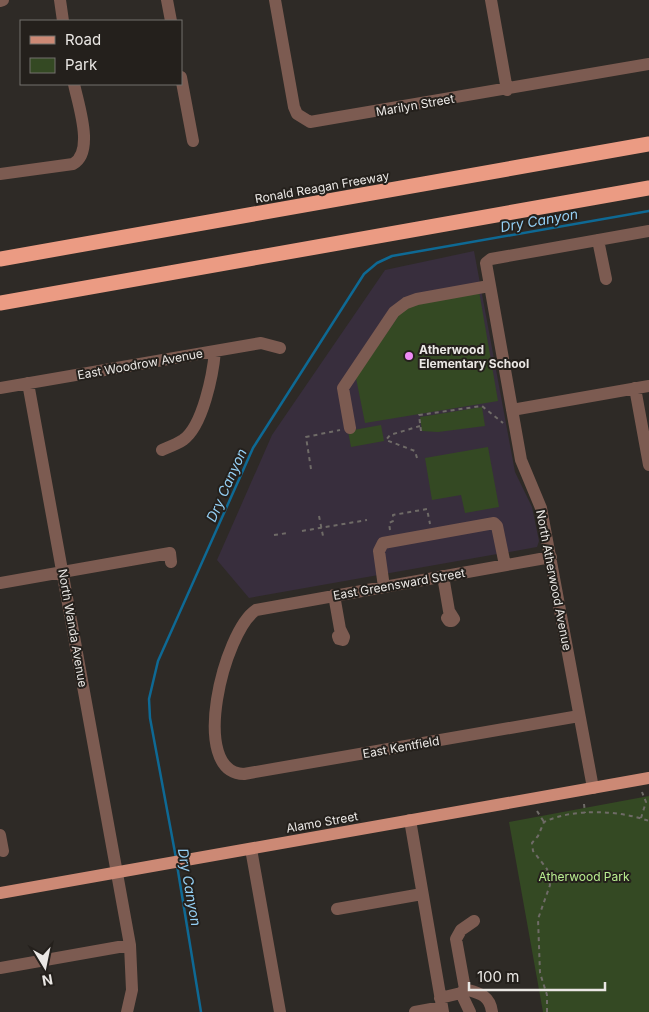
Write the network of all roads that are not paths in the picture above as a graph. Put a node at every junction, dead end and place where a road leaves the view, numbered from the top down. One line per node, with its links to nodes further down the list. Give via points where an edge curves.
1 (60, 0): 5 (street)
2 (167, 0): 6 (street)
3 (275, 0): 10 (street, Marilyn Street, via 294,107 303,120 318,122)
4 (491, 0): 10 (street)
5 (63, 20)
6 (171, 20)
7 (649, 64): 10 (street, Marilyn Street)
8 (182, 82): 11 (street)
9 (74, 85): 13 (street, via 84,141 78,161)
10 (507, 90)
11 (193, 140)
12 (649, 144): 17 (highway, Ronald Reagan Freeway)
13 (0, 174)
14 (649, 188): 20 (highway)
15 (649, 231): 16 (street)
16 (598, 240): 18 (street); 19 (street, North Atherwood Avenue, via 491,259 486,263)
17 (0, 259)
18 (606, 279)
19 (489, 286): 27 (street, North Atherwood Avenue); 28 (street, via 417,298 394,312 343,388)
20 (0, 303)
21 (280, 348): 22 (street, East Woodrow Avenue, via 261,343)
22 (215, 351): 23 (street, East Woodrow Avenue); 29 (street, via 211,384 198,417 184,440)
23 (28, 384): 25 (street, East Woodrow Avenue); 34 (street, North Wanda Avenue)
24 (649, 386): 26 (street)
25 (0, 388)
26 (635, 388): 27 (street); 30 (street)
27 (512, 410): 31 (street, North Atherwood Avenue, via 521,460 541,508)
28 (350, 428)
29 (162, 450)
30 (649, 465)
31 (551, 557): 33 (street, East Greensward Street); 41 (street, North Atherwood Avenue)
32 (171, 562): 34 (street, via 170,553)
33 (505, 565): 35 (street, East Greensward Street); 37 (street, via 494,524 432,534 383,543 378,552)
34 (62, 572): 36 (street); 49 (street, North Wanda Avenue)
35 (443, 576): 37 (street, East Greensward Street); 39 (street, via 449,611 454,619 452,622)
36 (0, 583)
37 (384, 586): 38 (street, East Greensward Street)
38 (334, 595): 40 (street, via 343,640); 42 (street, East Greensward Street, via 264,608 250,615 243,624 216,694 215,726)
39 (447, 618)
40 (338, 636)
41 (579, 716): 42 (street, East Kentfield, via 244,774 230,772); 44 (street, North Atherwood Avenue)
42 (225, 767)
43 (649, 778): 44 (main road, Alamo Street)
44 (593, 788): 45 (main road, Alamo Street)
45 (410, 820): 47 (main road, Alamo Street); 51 (street)
46 (0, 835): 48 (street)
47 (251, 848): 49 (main road, Alamo Street); 59 (street)
48 (3, 851)
49 (118, 873): 50 (main road, Alamo Street); 54 (street, North Wanda Avenue)
50 (0, 893)
51 (422, 894): 52 (street); 57 (street)
52 (337, 909)
53 (474, 921): 56 (street, via 461,930 456,939)
54 (130, 945): 55 (street); 58 (street, North Wanda Avenue, via 132,990)
55 (0, 968)
56 (463, 991): 57 (street); 61 (street); 62 (street, via 484,995 490,1001)
57 (441, 1006): 60 (street)
58 (127, 1012)
59 (280, 1012)
60 (415, 1012)
61 (470, 1012)
62 (492, 1012)

